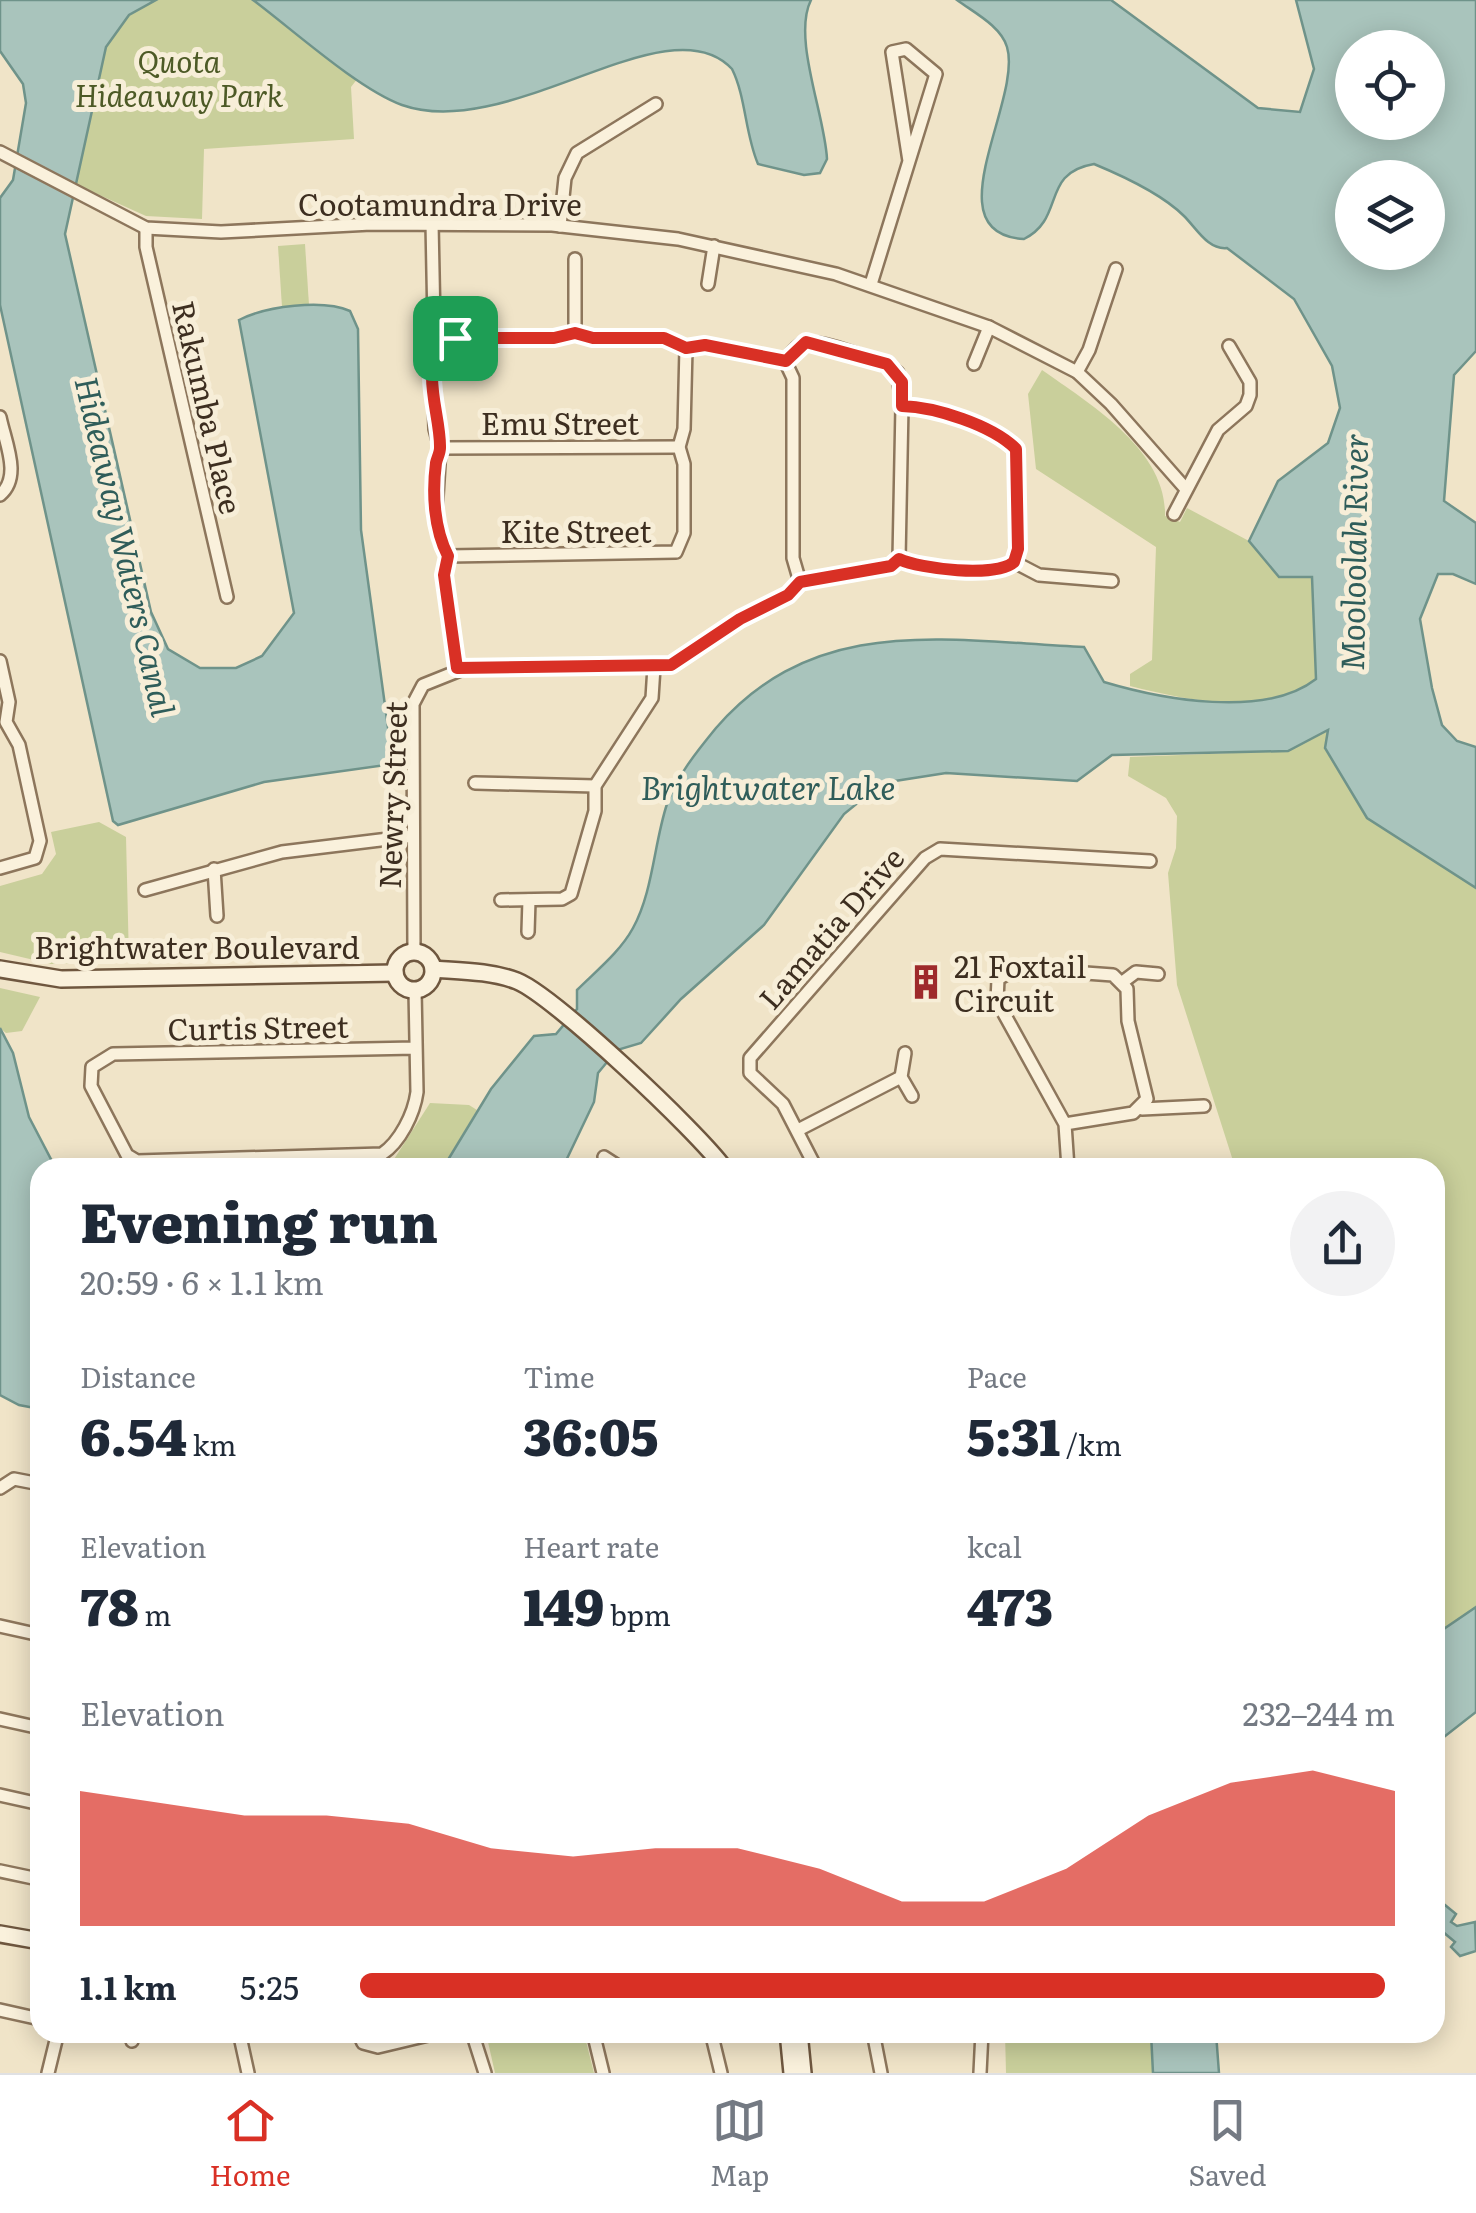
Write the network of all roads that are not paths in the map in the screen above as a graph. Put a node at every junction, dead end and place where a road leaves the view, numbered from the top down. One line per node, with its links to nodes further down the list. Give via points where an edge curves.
1 (656, 104): 5 (street, via 577,153 565,178)
2 (5, 155): 6 (street, Cootamundra Drive)
3 (909, 162): 3 (street, via 892,52 906,49 936,74); 11 (street)
4 (432, 223): 5 (street, Cootamundra Drive); 6 (street, Cootamundra Drive, via 220,232); 12 (street)
5 (560, 226): 7 (street, Cootamundra Drive)
6 (146, 228): 32 (street, Rakumba Place)
7 (714, 246): 10 (street); 11 (street, Cootamundra Drive)
8 (576, 260): 14 (street)
9 (1116, 269): 19 (street)
10 (708, 284)
11 (871, 284): 13 (street, Cootamundra Drive)
12 (434, 323)
13 (989, 327): 18 (street); 19 (street, Cootamundra Drive)
14 (575, 333): 16 (street, via 664,338); 23 (street, via 444,341 434,358)
15 (1229, 346): 24 (street, via 1250,382 1250,395 1218,430)
16 (686, 348): 17 (street, via 705,345); 22 (street, Kite Street)
17 (786, 361): 20 (street, via 806,342 887,364 902,382); 31 (street, via 793,378 794,566)
18 (974, 364)
19 (1077, 372): 24 (street, Cootamundra Drive)
20 (902, 406): 28 (street); 29 (street, via 953,418 1016,449)
21 (0, 418): 25 (street, via 12,473)
22 (679, 447): 23 (street, Emu Street); 27 (street, Kite Street, via 684,532 676,552)
23 (440, 448): 27 (street, via 436,512)
24 (1185, 488): 26 (street)
25 (0, 495)
26 (1174, 514)
27 (448, 556): 35 (street, via 444,575)
28 (899, 559): 29 (street, via 917,567 999,571); 31 (street, via 891,566)
29 (1014, 562): 30 (street, via 1039,574)
30 (1112, 581)
31 (800, 582): 34 (street, via 681,662)
32 (227, 596)
33 (0, 661): 36 (street, via 9,702)
34 (654, 667): 35 (street); 38 (street, via 652,698)
35 (457, 668): 39 (street, Newry Street, via 414,697)
36 (3, 723): 41 (street, via 18,746 40,841 35,858)
37 (475, 783): 38 (street)
38 (595, 786): 45 (street, via 596,811 576,886 562,899)
39 (412, 836): 42 (street, via 282,852); 48 (street, Newry Street)
40 (1150, 861): 62 (street, Lamatia Drive, via 931,852 750,1058 750,1073 777,1097)
41 (0, 868)
42 (214, 869): 43 (street); 46 (street)
43 (145, 890)
44 (501, 900): 45 (street)
45 (528, 900): 47 (street)
46 (217, 916)
47 (528, 932)
48 (414, 953): 50 (street); 51 (street, via 401,958)
49 (0, 969): 51 (street, Brightwater Boulevard, via 61,980)
50 (433, 969): 54 (street, via 427,985); 65 (street, via 519,982 622,1068)
51 (396, 972): 54 (street, via 400,984)
52 (1158, 974): 53 (street, via 1136,972)
53 (1124, 982): 60 (street, via 1148,1090); 61 (street, via 1113,975 1018,968 998,979 997,1001)
54 (415, 990): 55 (street)
55 (416, 1048): 63 (street, Curtis Street, via 102,1057 92,1067 91,1086 127,1154); 64 (street, Curtis Street, via 416,1106 392,1147 382,1154)
56 (905, 1052): 57 (street)
57 (901, 1077): 58 (street); 62 (street)
58 (912, 1096)
59 (1204, 1106): 60 (street)
60 (1142, 1109): 61 (street)
61 (1065, 1124): 67 (street)
62 (798, 1130): 66 (street, Lamatia Drive)
63 (136, 1158)
64 (281, 1158)
65 (714, 1158)
66 (811, 1158)
67 (1067, 1158)
68 (30, 1482): 69 (street, via 14,1479)
69 (0, 1488)
70 (0, 1626): 71 (street)
71 (30, 1633)
72 (0, 1719): 73 (street)
73 (30, 1726)
74 (0, 1795): 75 (street)
75 (30, 1802)
76 (0, 1870): 77 (street)
77 (30, 1877)
78 (0, 1934): 79 (street)
79 (30, 1938)
80 (0, 2010): 81 (street)
81 (30, 2017)
82 (55, 2043): 93 (street)
83 (241, 2043): 94 (street)
84 (366, 2043): 85 (street)
85 (395, 2043)
86 (475, 2043): 95 (street)
87 (595, 2043): 96 (street)
88 (714, 2043): 97 (street)
89 (789, 2043): 98 (street)
90 (800, 2043): 99 (street)
91 (875, 2043): 100 (street)
92 (981, 2043): 101 (street)
93 (48, 2073)
94 (248, 2073)
95 (485, 2073)
96 (602, 2073)
97 (721, 2073)
98 (792, 2073)
99 (803, 2073)
100 (881, 2073)
101 (980, 2073)

